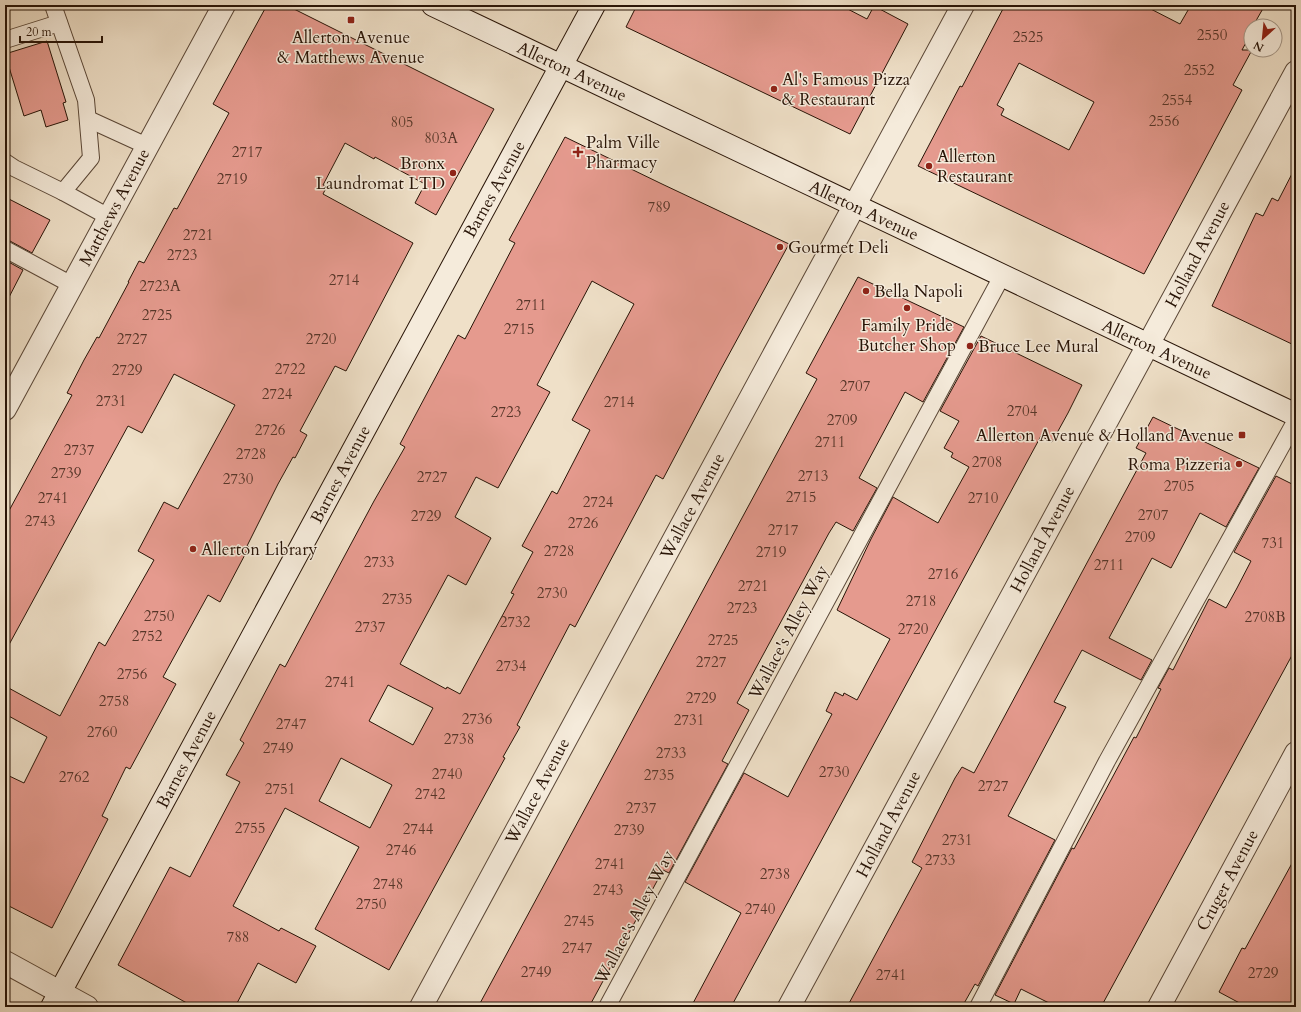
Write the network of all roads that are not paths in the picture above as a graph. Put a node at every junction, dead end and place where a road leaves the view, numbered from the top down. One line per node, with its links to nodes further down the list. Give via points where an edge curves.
1 (53, 5): 6 (lane)
2 (224, 5): 11 (street, Matthews Avenue)
3 (432, 5): 8 (street, Allerton Avenue)
4 (594, 5): 8 (street, Barnes Avenue)
5 (963, 5): 14 (street, Wallace Avenue)
6 (59, 23): 7 (lane); 10 (lane, via 86,100)
7 (5, 40)
8 (561, 66): 14 (street, Allerton Avenue); 25 (street, Barnes Avenue)
9 (1296, 72): 19 (street, Holland Avenue)
10 (88, 119): 11 (lane); 13 (lane, via 92,158)
11 (147, 146): 15 (street, Matthews Avenue)
12 (5, 162): 13 (lane)
13 (62, 192): 15 (lane)
14 (855, 206): 17 (street, Allerton Avenue); 27 (street, Wallace Avenue)
15 (109, 216): 18 (street, Matthews Avenue)
16 (5, 249): 18 (lane)
17 (1002, 276): 19 (street, Allerton Avenue); 28 (lane, Wallace's Alley Way)
18 (72, 284): 20 (street, Matthews Avenue)
19 (1148, 345): 21 (street, Allerton Avenue); 29 (street, Holland Avenue)
20 (5, 409)
21 (1296, 415)
22 (1296, 420): 30 (lane, via 1107,761)
23 (1296, 753): 31 (street, Cruger Avenue)
24 (5, 962): 25 (street)
25 (56, 1000): 26 (street)
26 (87, 1007)
27 (420, 1007)
28 (607, 1007)
29 (789, 1007)
30 (978, 1007)
31 (1159, 1007)

